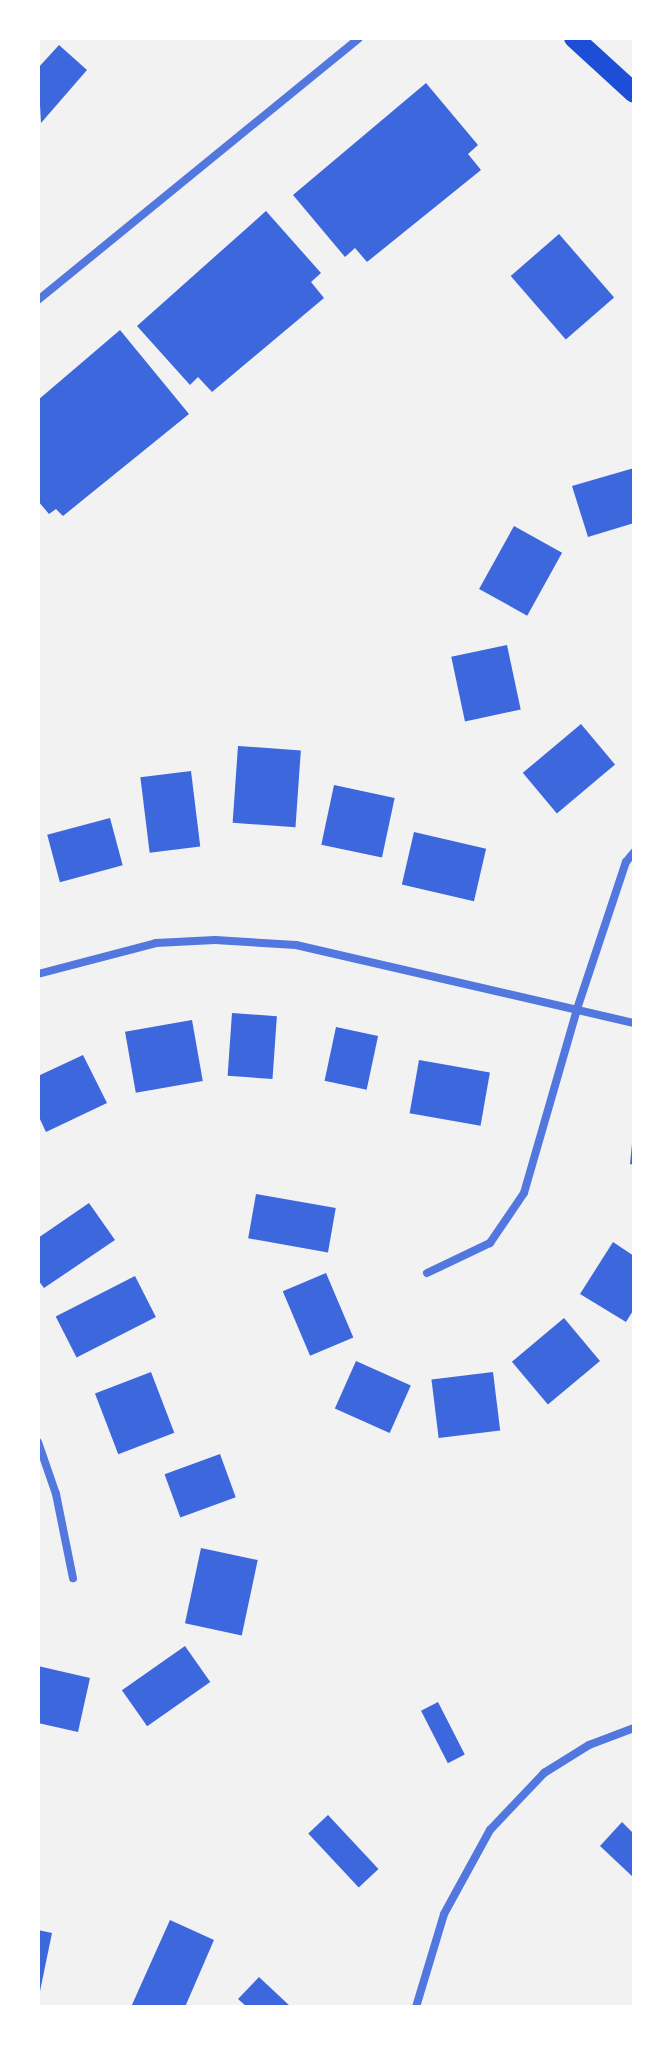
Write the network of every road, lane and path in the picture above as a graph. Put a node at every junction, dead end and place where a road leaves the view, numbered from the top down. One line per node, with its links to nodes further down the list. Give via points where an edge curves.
1 (359, 38): 4 (street)
2 (574, 38): 3 (main road)
3 (634, 93)
4 (38, 300)
5 (634, 852): 7 (street, via 626,862)
6 (38, 974): 7 (street, via 156,943 296,945)
7 (577, 1009): 8 (street); 9 (street, via 544,1129 510,1220 490,1243)
8 (634, 1023)
9 (427, 1273)
10 (38, 1442): 11 (street, via 56,1494)
11 (73, 1578)
12 (634, 1728): 13 (street, via 589,1745 544,1773 490,1830 444,1914)
13 (416, 2007)

